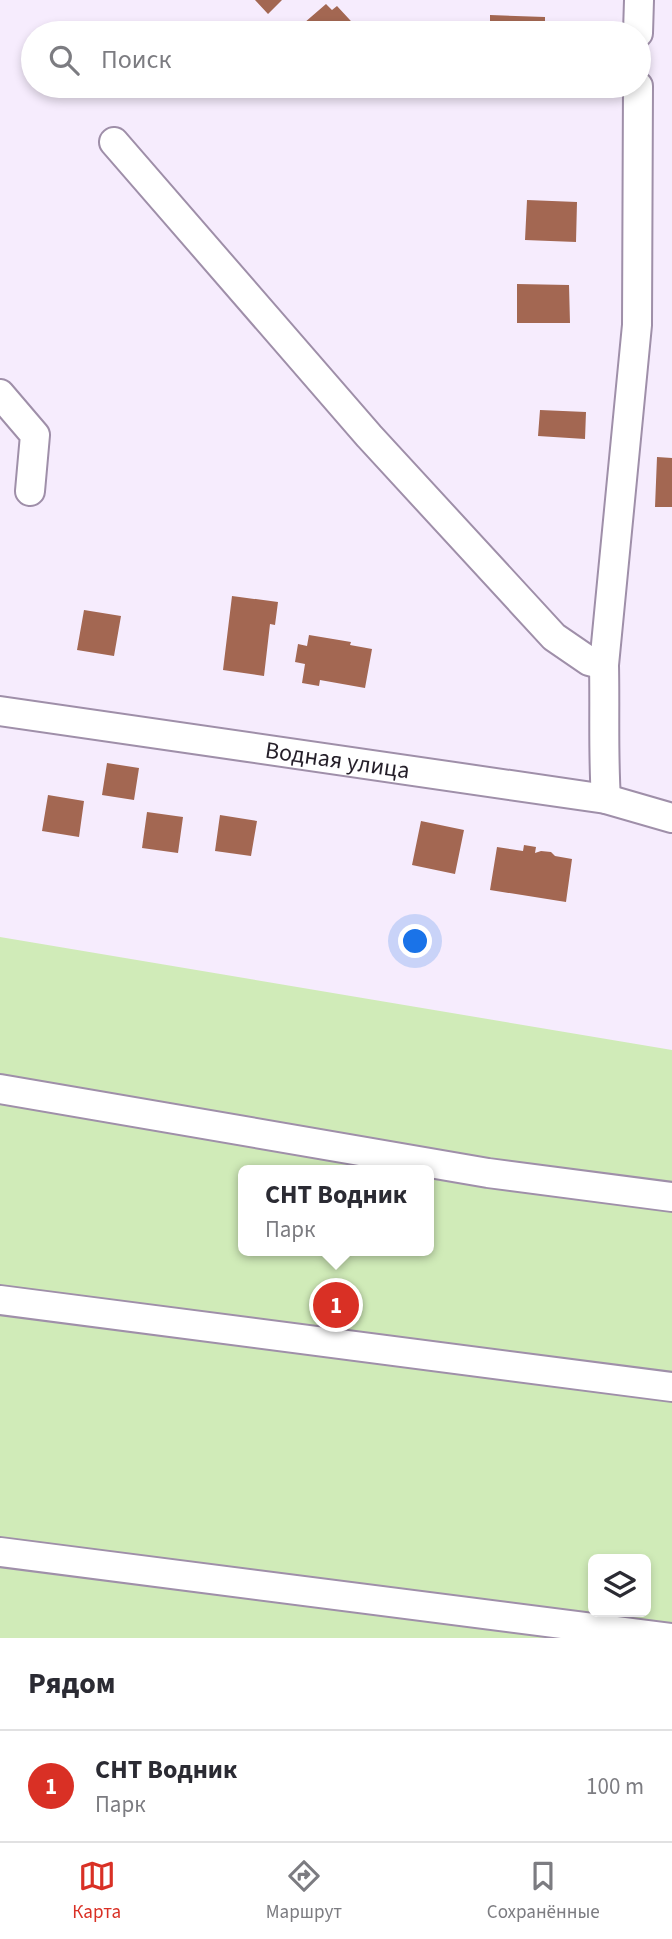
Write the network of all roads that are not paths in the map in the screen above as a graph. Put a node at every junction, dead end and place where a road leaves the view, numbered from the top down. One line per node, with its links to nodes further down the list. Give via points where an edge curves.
1 (639, 0): 2 (street)
2 (638, 21)
3 (638, 98): 7 (street, via 637,325)
4 (114, 142): 7 (street, via 369,436 554,637 589,661)
5 (0, 394): 6 (street, via 35,435)
6 (30, 491)
7 (604, 664): 9 (street)
8 (0, 711): 9 (street, Водная улица)
9 (606, 799): 10 (street, Водная улица)
10 (672, 818)
11 (0, 1089): 12 (street, via 488,1173)
12 (672, 1197)
13 (0, 1300): 14 (street)
14 (672, 1387)
15 (0, 1552): 16 (street)
16 (671, 1638)

